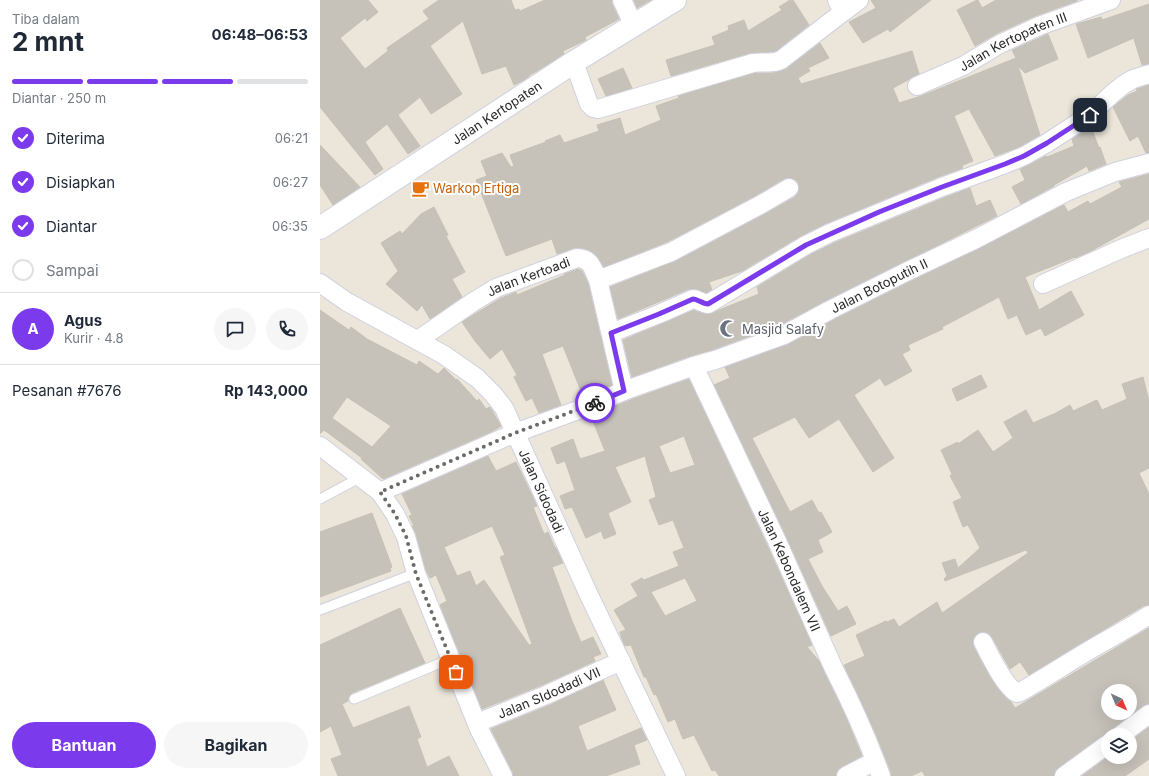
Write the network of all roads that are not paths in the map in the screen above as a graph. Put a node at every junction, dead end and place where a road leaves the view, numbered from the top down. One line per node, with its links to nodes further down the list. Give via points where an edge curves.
1 (622, 0): 6 (street)
2 (675, 0): 6 (street, Jalan Kertopaten)
3 (859, 0): 5 (street)
4 (1111, 0): 9 (street, Jalan Kertopaten III, via 1039,26 1000,44 963,66)
5 (840, 6): 7 (street, via 776,63 753,63 598,109 588,104)
6 (634, 26): 7 (street, Jalan Kertopaten)
7 (574, 62): 12 (street, Jalan Kertopaten)
8 (1149, 74): 17 (street, via 1123,85 1090,115 1024,156 824,236 708,304 693,299)
9 (917, 86)
10 (1149, 163): 19 (street, Jalan Botoputih II, via 1115,172 1066,192 784,335)
11 (789, 188): 14 (street, via 671,252)
12 (320, 228)
13 (1149, 238): 16 (street)
14 (598, 280): 17 (street, Jalan Kertoadi); 18 (street, Jalan Kertoadi, via 590,263 584,258 578,258 496,288)
15 (320, 283): 18 (street, Jalan Sidodadi, via 347,302)
16 (1043, 284)
17 (611, 333): 20 (street, Jalan Kertoadi)
18 (418, 340): 21 (street, Jalan Sidodadi, via 477,378 504,408)
19 (694, 366): 20 (street, Jalan Botoputih II); 37 (street, Jalan Kebondalem VII, via 777,541)
20 (624, 391): 21 (street, Jalan Botoputih II)
21 (515, 433): 24 (street, Jalan Botoputih II); 31 (street, Jalan Sidodadi)
22 (320, 446): 23 (street)
23 (361, 477): 24 (street); 25 (lane)
24 (380, 492): 26 (street, via 406,536)
25 (320, 500)
26 (416, 574): 27 (lane); 30 (street)
27 (320, 610)
28 (1149, 615): 29 (street, via 1020,692 1013,690)
29 (983, 642)
30 (450, 659): 32 (lane); 34 (street)
31 (620, 661): 34 (street, Jalan SIdodadi VII); 39 (street, Jalan Sidodadi)
32 (354, 699)
33 (1149, 714): 35 (street)
34 (477, 723): 38 (street)
35 (1130, 728)
36 (1101, 749): 41 (street)
37 (878, 769): 40 (street)
38 (503, 776)
39 (676, 776)
40 (846, 776)
41 (1064, 776)

